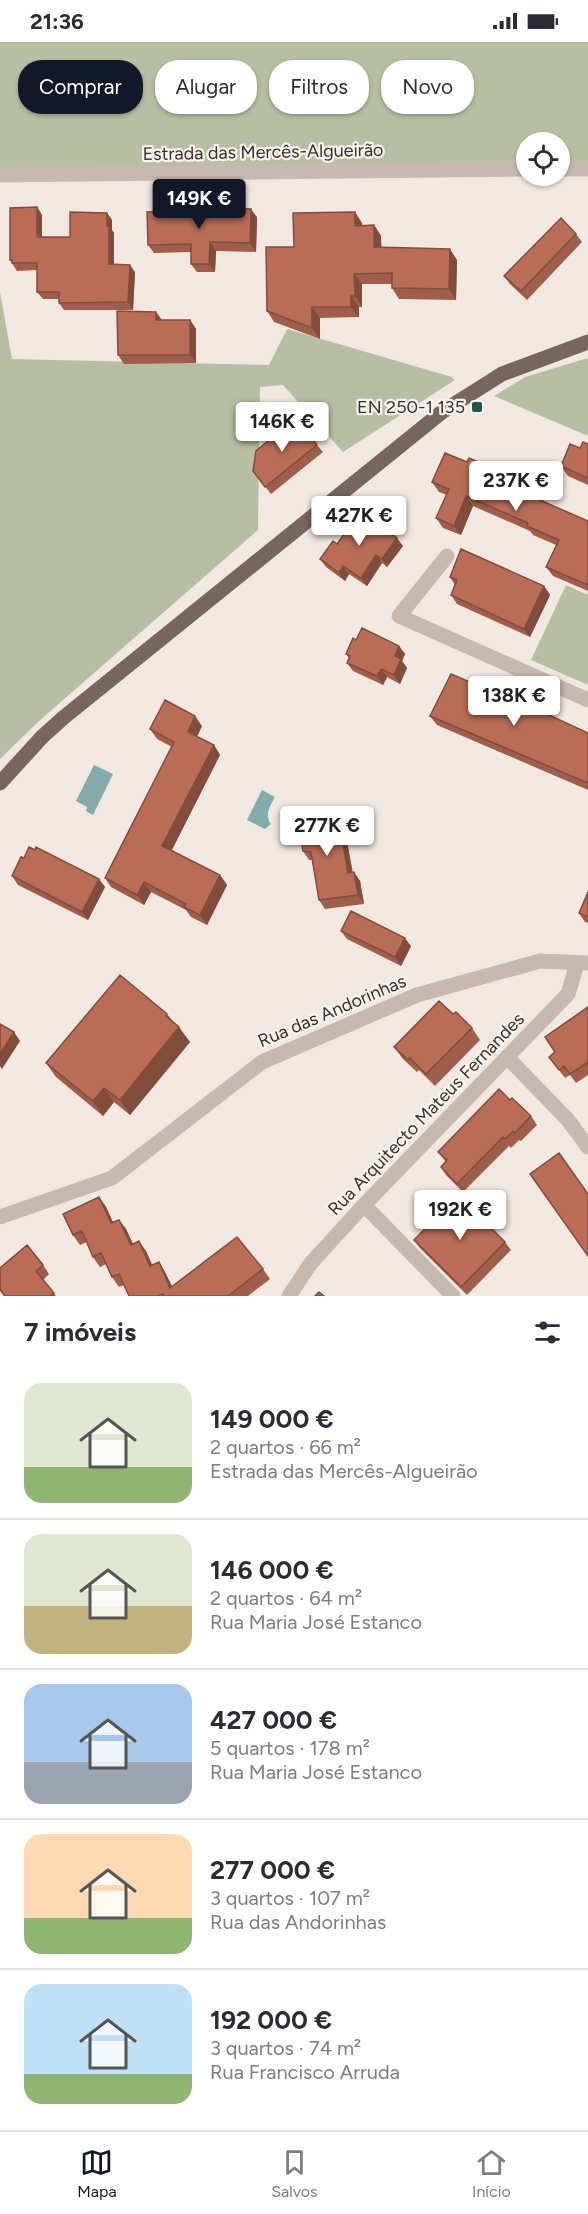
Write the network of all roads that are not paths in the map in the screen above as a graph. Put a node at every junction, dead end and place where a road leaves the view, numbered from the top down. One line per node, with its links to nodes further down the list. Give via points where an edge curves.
1 (516, 168): 4 (street, Estrada das Mercês-Algueirão)
2 (570, 169): 3 (street)
3 (588, 169)
4 (0, 175)
5 (588, 342): 8 (main road, via 502,374 442,412 63,718)
6 (447, 556): 7 (street, via 399,616)
7 (588, 700)
8 (0, 783)
9 (583, 963): 10 (street, Rua Arquitecto Mateus Fernandes, via 568,994); 13 (street, Rua das Andorinhas, via 540,961 417,995 262,1062 112,1178)
10 (507, 1057): 11 (street, via 568,1120); 12 (street, Rua Arquitecto Mateus Fernandes)
11 (588, 1147)
12 (364, 1205): 14 (street, Rua Arquitecto Mateus Fernandes, via 311,1263); 15 (street)
13 (0, 1217)
14 (289, 1296)
15 (453, 1296)

